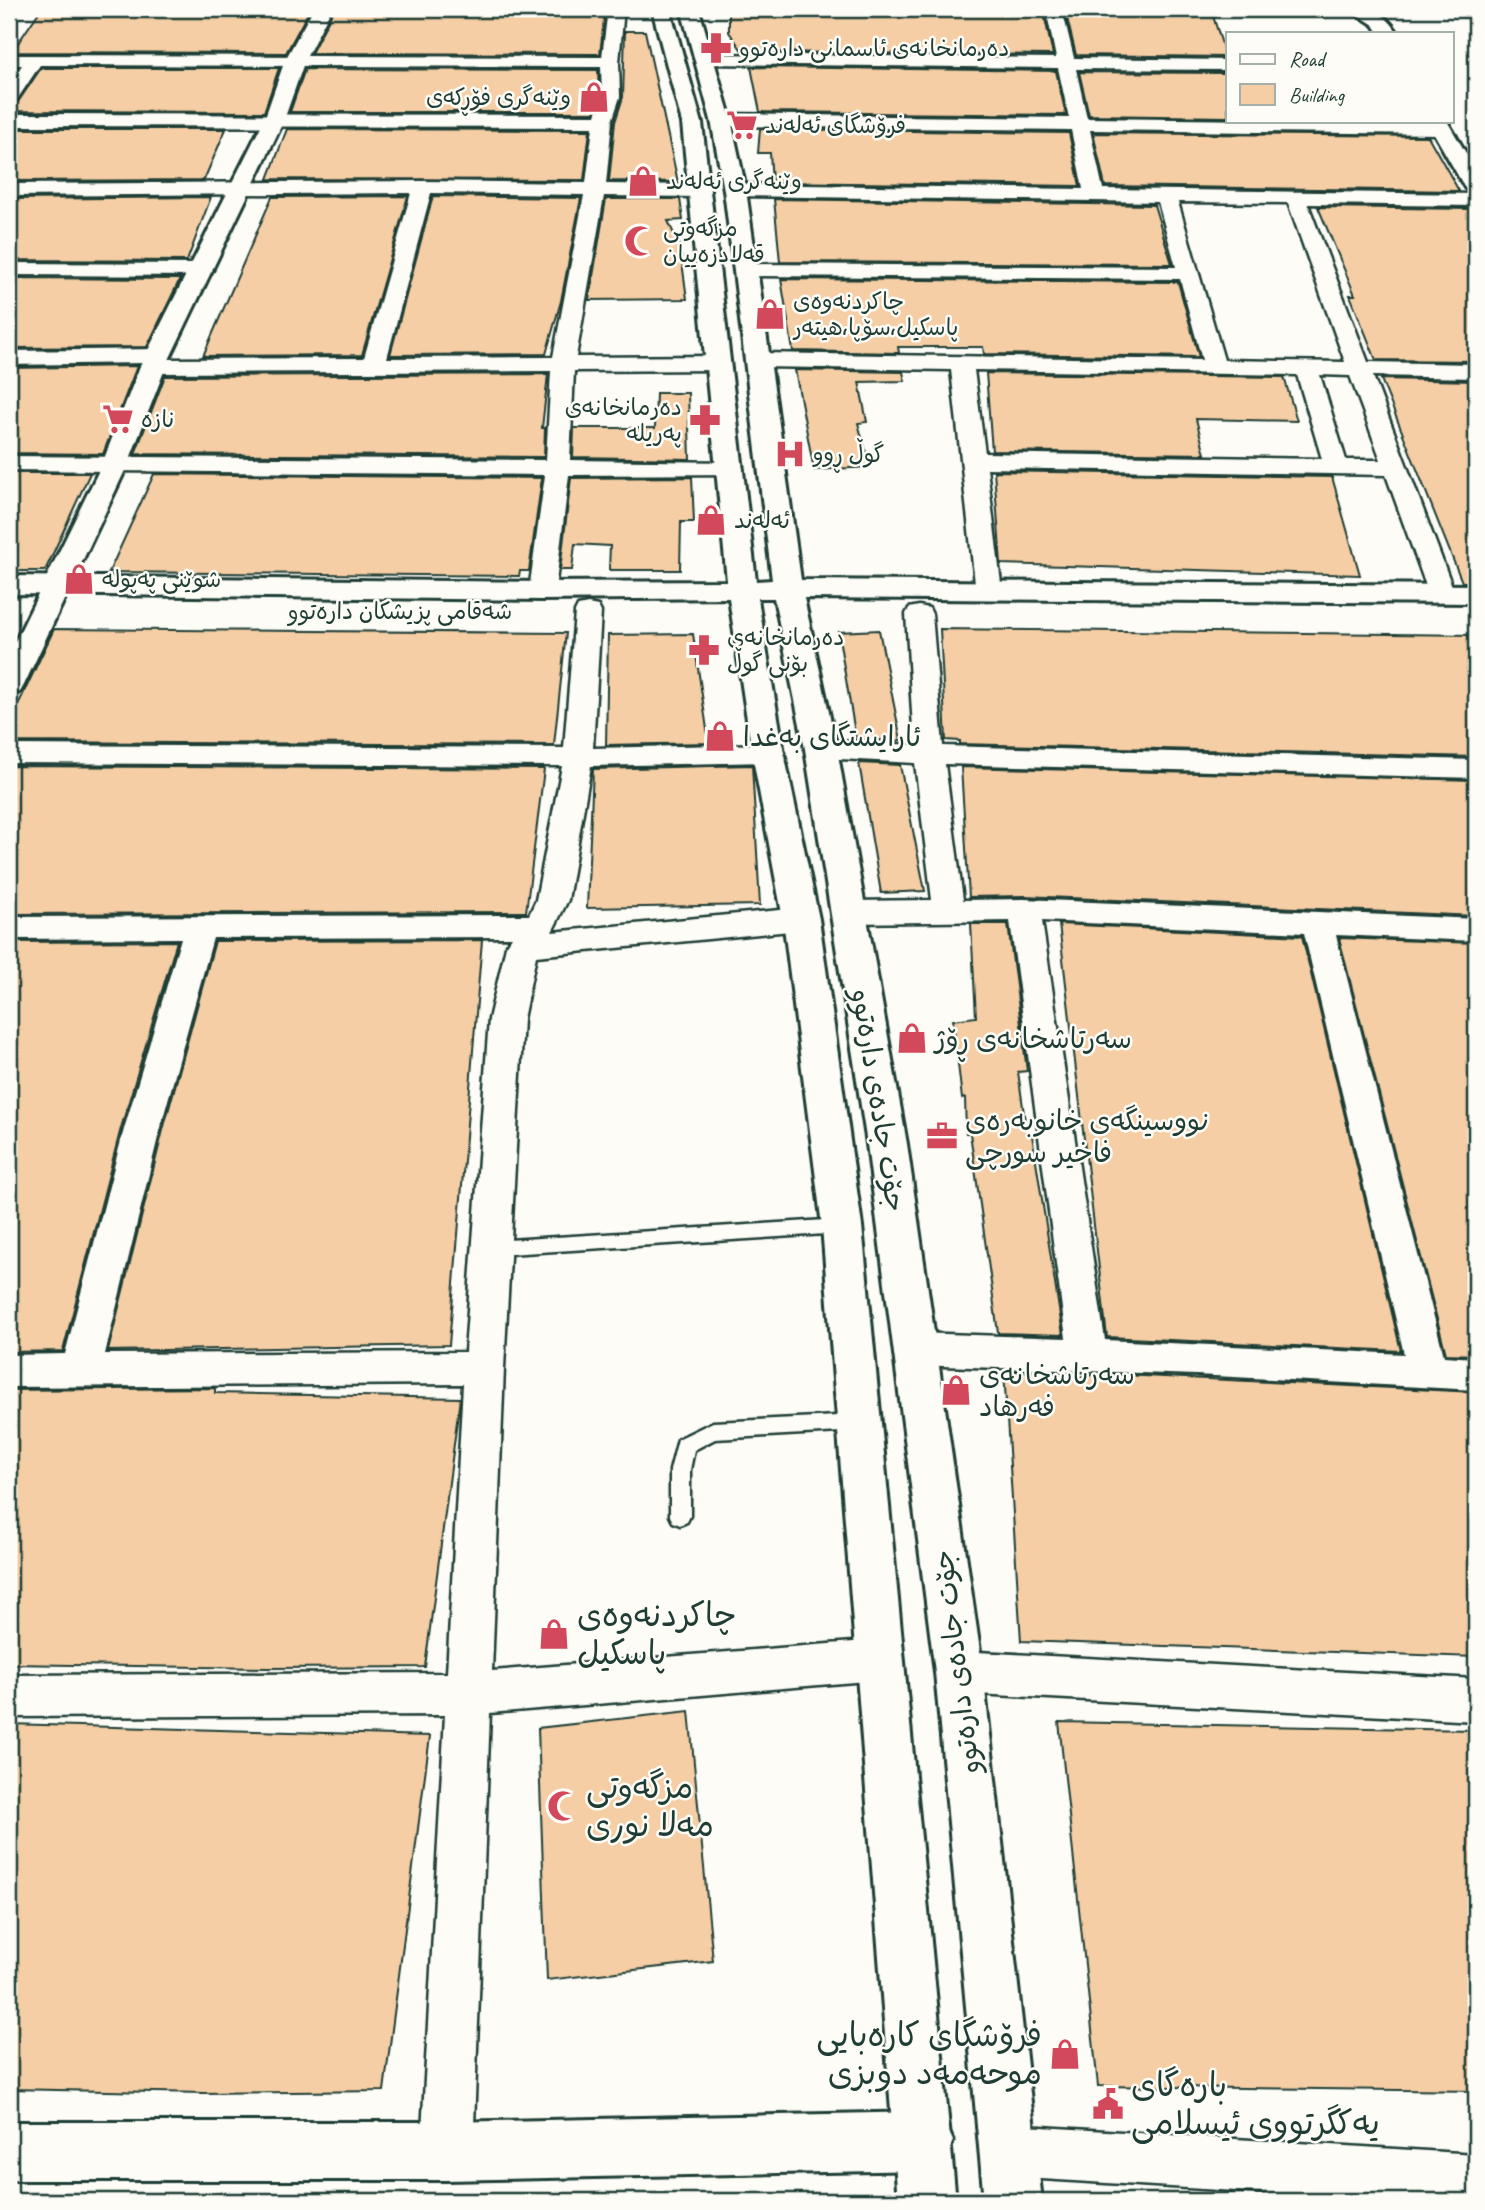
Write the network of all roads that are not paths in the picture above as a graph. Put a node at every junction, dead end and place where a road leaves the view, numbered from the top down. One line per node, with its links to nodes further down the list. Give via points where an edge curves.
1 (322, 9): 13 (main road)
2 (616, 9): 14 (street)
3 (646, 9): 9 (main road, via 656,15)
4 (661, 9): 9 (main road, جۆت جادەی دارەتوو)
5 (1054, 9): 15 (street)
6 (1358, 9): 8 (main road, via 1373,15)
7 (694, 13): 10 (main road, جۆت جادەی دارەتوو)
8 (1387, 32)
9 (668, 34): 30 (main road, جۆت جادەی دارەتوو, via 692,123)
10 (703, 59): 15 (street); 20 (main road, جۆت جادەی دارەتوو)
11 (9, 60): 12 (street)
12 (35, 60): 13 (street); 17 (street)
13 (295, 60): 14 (street); 19 (main road)
14 (610, 62): 21 (street, via 611,97)
15 (1064, 62): 16 (street); 22 (street)
16 (1226, 65)
17 (9, 97)
18 (9, 120): 19 (street)
19 (274, 120): 21 (street); 25 (main road)
20 (721, 120): 22 (street); 29 (main road, جۆت جادەی دارەتوو)
21 (603, 121): 26 (street)
22 (1078, 123): 23 (street); 31 (street)
23 (1440, 124): 27 (main road)
24 (423, 187): 25 (street); 26 (street); 45 (street)
25 (238, 188): 28 (street); 36 (main road)
26 (596, 188): 30 (street); 44 (street)
27 (1476, 188)
28 (9, 190)
29 (735, 190): 31 (street); 37 (main road, جۆت جادەی دارەتوو)
30 (700, 191): 42 (main road, جۆت جادەی دارەتوو)
31 (1095, 196): 32 (street)
32 (1167, 197): 33 (street); 38 (street)
33 (1296, 198): 34 (street); 48 (street)
34 (1476, 200)
35 (9, 269): 36 (street)
36 (202, 270): 41 (main road)
37 (747, 270): 38 (street); 40 (main road, جۆت جادەی دارەتوو)
38 (1190, 274): 46 (street)
39 (9, 358): 41 (street)
40 (760, 360): 43 (street); 64 (main road, جۆت جادەی دارەتوو)
41 (156, 361): 45 (street); 52 (main road)
42 (718, 363): 44 (street); 56 (main road, جۆت جادەی دارەتوو)
43 (962, 363): 46 (street); 50 (street)
44 (563, 364): 45 (street); 53 (street)
45 (373, 366)
46 (1215, 367): 47 (street)
47 (1307, 369): 48 (street); 54 (street)
48 (1356, 369): 49 (street); 55 (street)
49 (1476, 371)
50 (976, 460): 54 (street); 59 (street)
51 (9, 463): 52 (street)
52 (115, 464): 53 (street); 62 (main road)
53 (558, 466): 56 (street); 58 (street)
54 (1336, 467): 55 (street)
55 (1397, 468): 60 (street)
56 (731, 469): 63 (main road, جۆت جادەی دارەتوو)
57 (9, 585): 62 (main road, شەقامی پزیشکان دارەتوو)
58 (542, 591): 62 (main road, شەقامی پزیشکان دارەتوو); 63 (main road, شەقامی پزیشکان دارەتوو)
59 (989, 592): 60 (main road); 64 (main road)
60 (1442, 594): 61 (main road)
61 (1476, 594)
62 (52, 597): 65 (main road, شەقامی پزیشکان دارەتوو); 66 (main road, شەقامی پزیشکان دارەتوو); 69 (main road)
63 (744, 601): 64 (main road, شەقامی پزیشکان دارەتوو); 66 (main road, شەقامی پزیشکان دارەتوو); 71 (main road, جۆت جادەی دارەتوو)
64 (790, 601): 67 (main road); 70 (main road, جۆت جادەی دارەتوو)
65 (9, 608)
66 (589, 611): 74 (street)
67 (919, 614): 68 (main road); 73 (street)
68 (1476, 617)
69 (9, 685)
70 (821, 749): 73 (street); 78 (main road, جۆت جادەی دارەتوو)
71 (768, 753): 74 (street); 79 (main road, جۆت جادەی دارەتوو)
72 (9, 754): 74 (street)
73 (929, 755): 75 (street); 77 (street)
74 (578, 757): 84 (street, via 552,900)
75 (1476, 769)
76 (1024, 910): 77 (street); 80 (street); 88 (street)
77 (949, 911): 78 (street)
78 (850, 912): 87 (main road, جۆت جادەی دارەتوو)
79 (801, 919): 84 (street); 85 (main road, جۆت جادەی دارەتوو)
80 (1317, 922): 83 (street); 91 (street)
81 (9, 928): 82 (street)
82 (200, 928): 84 (street); 90 (street, via 142,1129)
83 (1476, 930)
84 (531, 936): 86 (street, via 506,1019)
85 (842, 1226): 86 (lane); 94 (main road, جۆت جادەی دارەتوو)
86 (492, 1248): 89 (street)
87 (915, 1349): 88 (street); 97 (main road, جۆت جادەی دارەتوو)
88 (1088, 1354): 91 (street)
89 (484, 1368): 90 (street); 98 (street)
90 (81, 1370): 92 (street)
91 (1428, 1370): 93 (street)
92 (9, 1371)
93 (1476, 1374)
94 (859, 1423): 95 (lane, via 713,1431 694,1440 685,1445 680,1470); 96 (main road, جۆت جادەی دارەتوو)
95 (680, 1516)
96 (878, 1660): 98 (street); 101 (main road, جۆت جادەی دارەتوو)
97 (959, 1672): 100 (street); 104 (main road, جۆت جادەی دارەتوو)
98 (470, 1694): 99 (street); 103 (street)
99 (9, 1696)
100 (1476, 1700)
101 (923, 2141): 103 (main road); 106 (main road, جۆت جادەی دارەتوو)
102 (9, 2151): 103 (main road)
103 (447, 2151)
104 (1011, 2176): 105 (street)
105 (1476, 2180)
106 (927, 2201)

